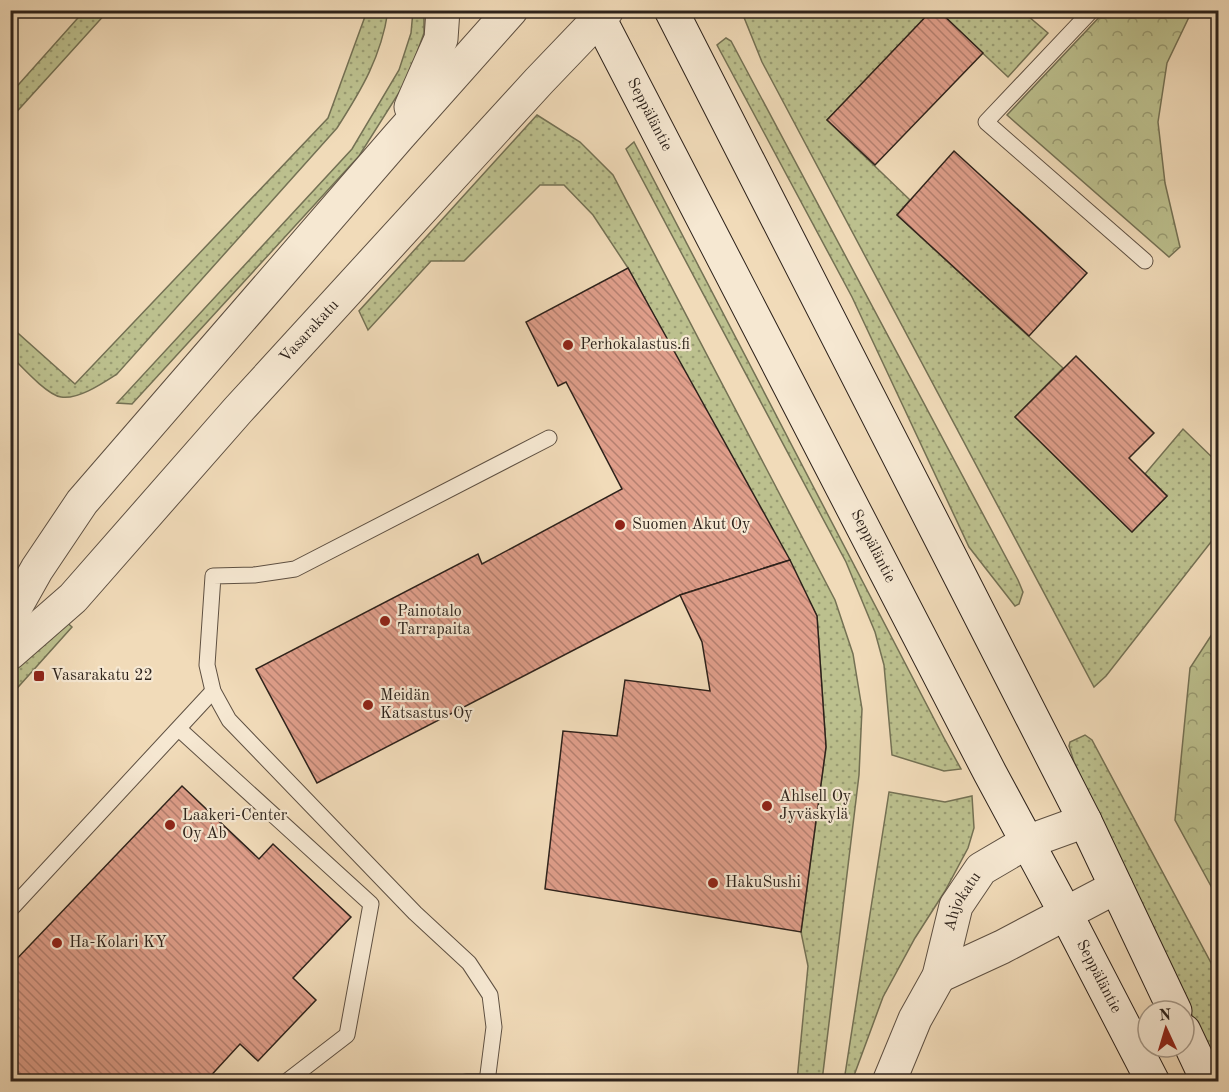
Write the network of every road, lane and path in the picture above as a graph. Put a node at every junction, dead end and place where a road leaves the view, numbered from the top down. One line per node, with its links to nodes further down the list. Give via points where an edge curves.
1 (443, 10): 6 (main road, via 441,39)
2 (511, 10): 6 (main road)
3 (671, 10): 13 (main road)
4 (1092, 10): 7 (lane, via 986,122)
5 (601, 13): 10 (main road, Vasarakatu, via 238,410 73,598); 14 (main road, Seppäläntie)
6 (399, 136): 9 (main road, via 82,502)
7 (1145, 261)
8 (549, 438): 11 (lane, via 295,569 213,576 207,665)
9 (10, 617)
10 (10, 653)
11 (213, 691): 12 (lane); 23 (lane, via 229,720 415,913 469,963 490,995 494,1027)
12 (179, 729): 16 (lane); 21 (lane, via 371,904 347,1035)
13 (1085, 821): 14 (main road, Ahjokatu); 15 (main road)
14 (1027, 842): 17 (main road, Seppäläntie); 18 (main road, Ahjokatu, via 981,869 956,906)
15 (1116, 887): 17 (main road); 19 (main road)
16 (10, 910)
17 (1066, 914): 18 (main road); 25 (main road, Seppäläntie)
18 (939, 976): 24 (main road, Ahjokatu, via 915,1019)
19 (1169, 999)
20 (1196, 1056): 26 (main road)
21 (286, 1082)
22 (466, 1082): 23 (lane)
23 (485, 1082)
24 (889, 1082)
25 (1153, 1082)
26 (1208, 1082)

